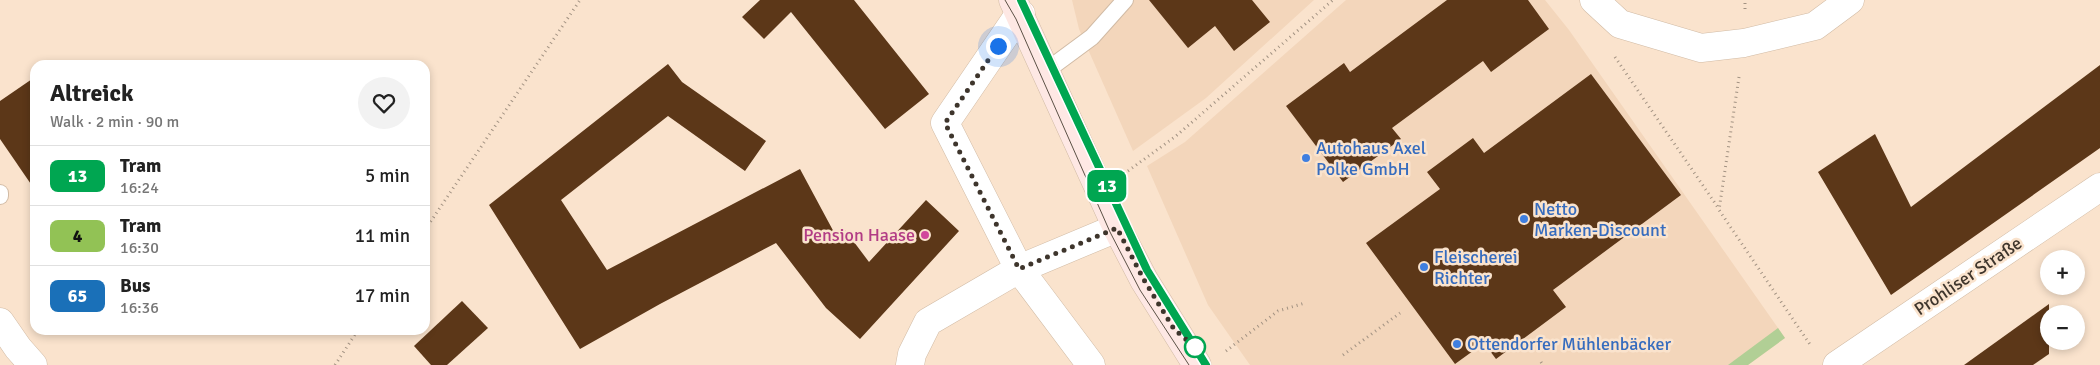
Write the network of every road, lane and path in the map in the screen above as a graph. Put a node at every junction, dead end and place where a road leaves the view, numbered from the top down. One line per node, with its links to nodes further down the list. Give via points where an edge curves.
1 (580, 0): 13 (path)
2 (1125, 0): 9 (lane, via 1092,37)
3 (1332, 0): 11 (path, via 1176,136)
4 (1594, 0): 7 (street, via 1620,24 1702,48)
5 (1850, 0): 7 (street, via 1815,26)
6 (1017, 7): 9 (street); 15 (street, via 1016,19 945,123)
7 (1744, 43): 12 (path)
8 (1612, 53): 12 (path)
9 (1046, 71): 11 (street)
10 (2100, 187): 28 (street, Prohliser Straße)
11 (1101, 192): 14 (street)
12 (1719, 210): 20 (path)
13 (430, 223)
14 (1117, 228): 15 (street); 27 (street, via 1144,280)
15 (1019, 269): 25 (street, via 928,322); 26 (street)
16 (1305, 303): 21 (path, via 1278,311)
17 (1400, 313): 22 (path)
18 (0, 322): 23 (street)
19 (355, 335): 24 (path)
20 (1813, 349)
21 (1223, 353)
22 (1343, 355)
23 (33, 365)
24 (334, 365)
25 (910, 365)
26 (1091, 365)
27 (1197, 365)
28 (1837, 365)

